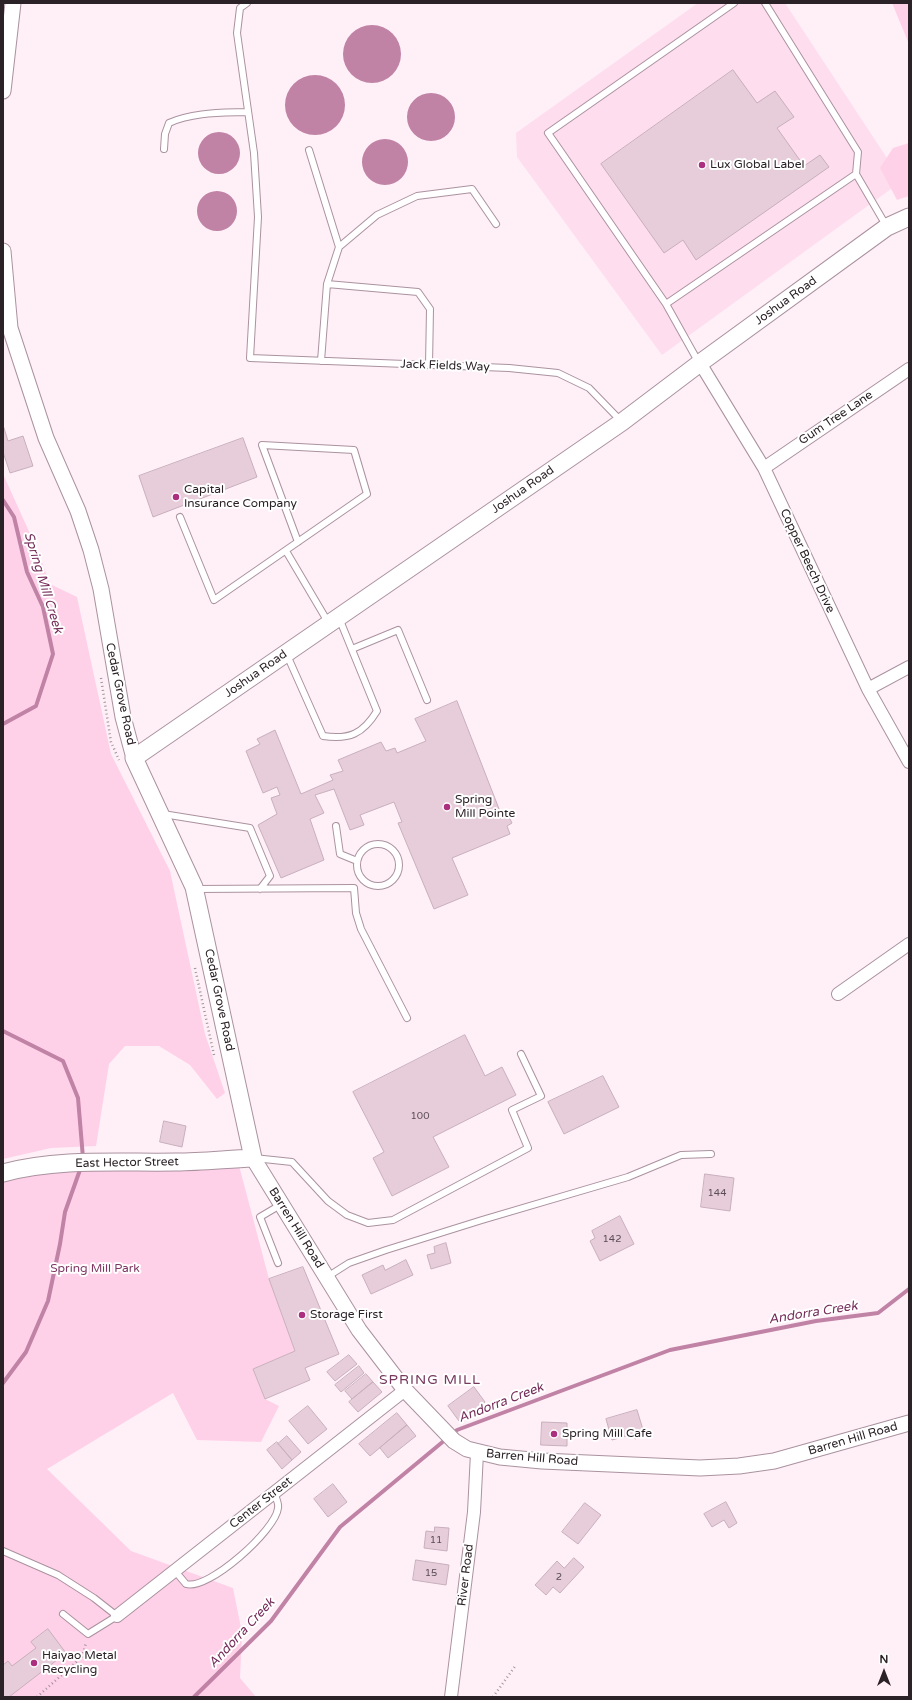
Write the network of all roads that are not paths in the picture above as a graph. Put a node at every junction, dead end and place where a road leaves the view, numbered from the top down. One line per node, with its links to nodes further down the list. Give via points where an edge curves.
1 (13, 3): 5 (street)
2 (247, 3): 6 (lane, via 240,8 237,33)
3 (734, 3): 16 (lane, via 548,133)
4 (765, 3): 9 (lane, via 858,152)
5 (3, 91)
6 (248, 112): 7 (lane, via 180,118 169,123); 17 (lane, Jack Fields Way, via 254,153 258,217 250,358)
7 (164, 149)
8 (309, 150): 13 (lane)
9 (856, 174): 12 (lane); 16 (lane)
10 (909, 217): 12 (main road, Joshua Road)
11 (496, 224): 13 (lane, via 472,189 417,196 377,215)
12 (887, 228): 18 (main road, Joshua Road)
13 (339, 247): 15 (lane)
14 (3, 251): 32 (street, Cedar Grove Road, via 10,328 46,438 78,511 91,550 101,588 123,717)
15 (327, 284): 17 (lane); 19 (lane, via 418,292 430,309)
16 (666, 304): 18 (lane)
17 (321, 361): 19 (lane, Jack Fields Way)
18 (700, 363): 21 (main road, Joshua Road); 22 (street, Copper Beech Drive)
19 (429, 365): 21 (lane, Jack Fields Way, via 558,373 589,388)
20 (909, 369): 22 (street, Gum Tree Lane)
21 (622, 422): 26 (main road, Joshua Road)
22 (764, 468): 30 (street, Copper Beech Drive)
23 (180, 517): 25 (lane, via 214,600)
24 (298, 542): 24 (lane, via 367,494 354,450 262,445); 25 (lane)
25 (286, 551): 26 (lane)
26 (334, 620): 27 (lane); 28 (main road, Joshua Road)
27 (352, 649): 28 (lane, via 377,711 360,731 336,738 323,736); 31 (lane, via 398,630)
28 (286, 653): 32 (main road, Joshua Road)
29 (909, 667): 30 (street)
30 (868, 689): 33 (street, Copper Beech Drive)
31 (426, 700)
32 (134, 758): 34 (main road, Cedar Grove Road)
33 (909, 762)
34 (160, 813): 39 (main road, Cedar Grove Road); 40 (lane, via 250,828 270,876)
35 (336, 826): 36 (lane, via 340,854)
36 (357, 861): 37 (lane); 37 (lane, via 363,850 375,844 382,844 394,851 399,863 397,876 387,885 374,886)
37 (362, 880): 38 (lane)
38 (354, 888): 40 (lane); 43 (lane, via 356,913 361,929)
39 (195, 889): 40 (lane); 46 (main road, Cedar Grove Road)
40 (260, 889)
41 (909, 944): 42 (street)
42 (838, 994)
43 (407, 1018)
44 (521, 1054): 46 (lane, via 541,1096 512,1110 528,1148 393,1220 368,1223 347,1215 328,1201 292,1162)
45 (711, 1154): 50 (lane, via 681,1155 628,1177 386,1250 349,1264)
46 (252, 1158): 47 (main road, East Hector Street, via 52,1165); 48 (street, Barren Hill Road)
47 (3, 1173)
48 (282, 1204): 49 (lane, via 260,1217); 50 (street, Barren Hill Road)
49 (278, 1264)
50 (327, 1277): 51 (street, Barren Hill Road, via 359,1330)
51 (405, 1390): 53 (street, Barren Hill Road, via 460,1446); 54 (street, Center Street)
52 (909, 1423): 53 (street, Barren Hill Road, via 774,1461 740,1466 700,1468 574,1462 520,1459)
53 (477, 1453): 59 (street, River Road, via 474,1512)
54 (274, 1493): 56 (street, Center Street); 56 (lane, via 278,1505 276,1516 255,1543 235,1561 213,1576 191,1585 186,1584)
55 (3, 1551): 58 (lane, via 58,1575)
56 (176, 1571): 58 (street, Center Street)
57 (63, 1614): 58 (lane, via 88,1634)
58 (117, 1616)
59 (451, 1697)

